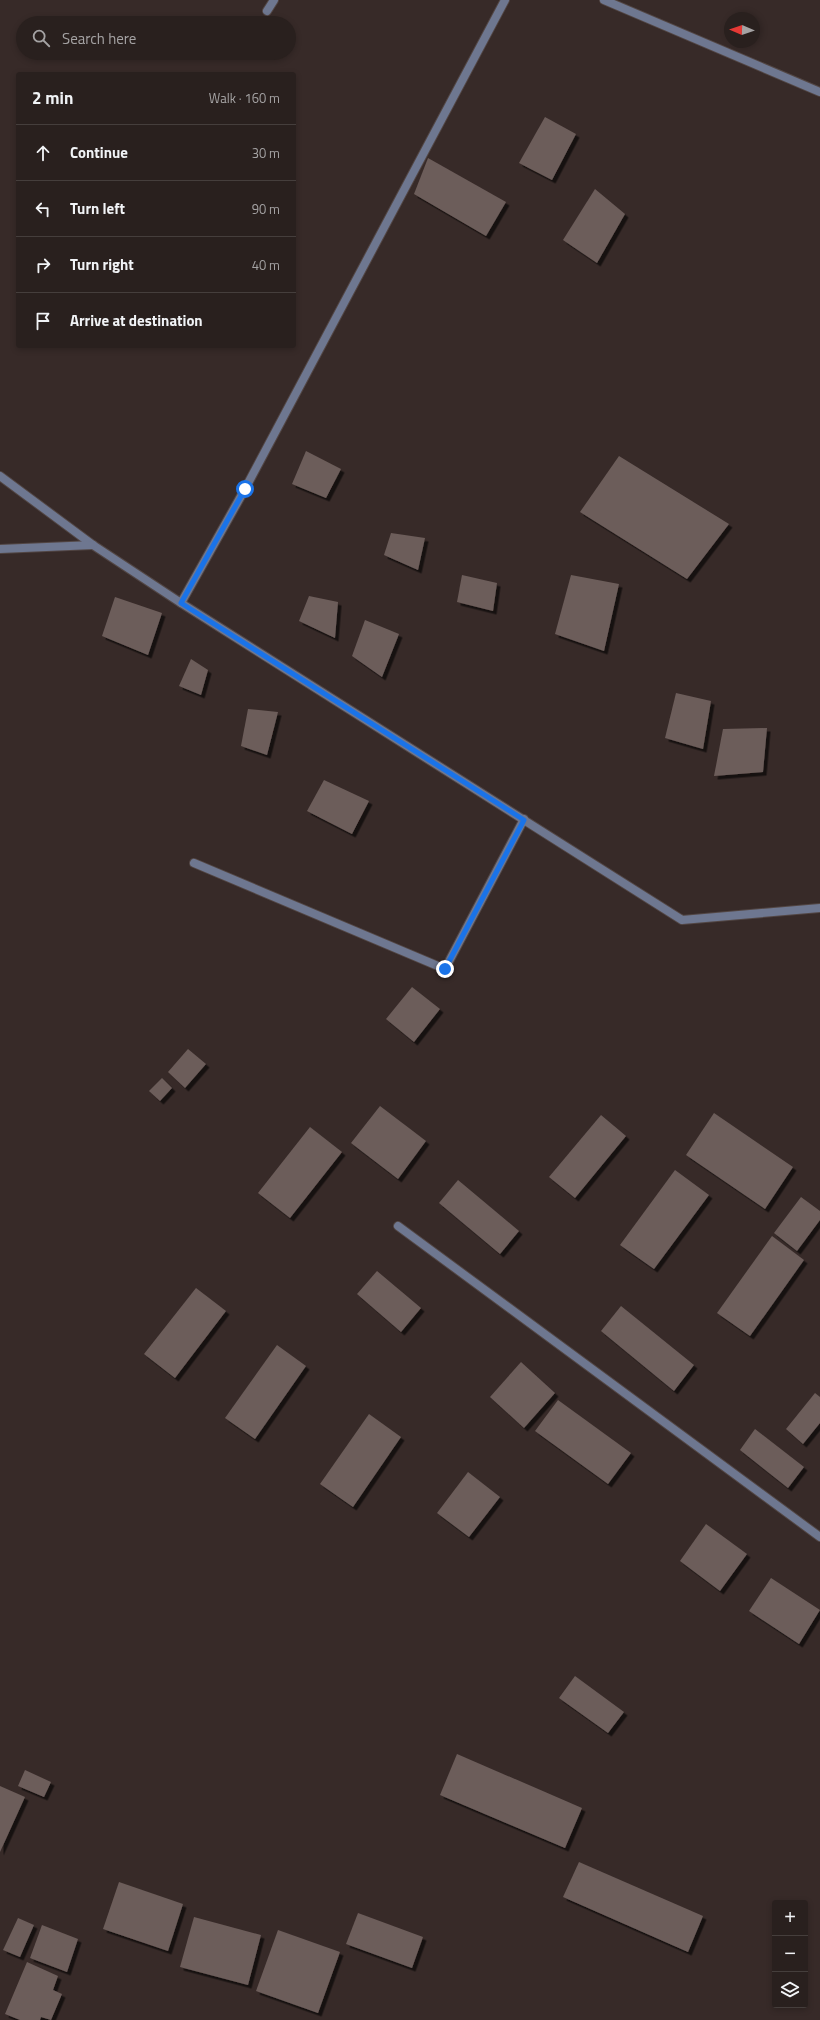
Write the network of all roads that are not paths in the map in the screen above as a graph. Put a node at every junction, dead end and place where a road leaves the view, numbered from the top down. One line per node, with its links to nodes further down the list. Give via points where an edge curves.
1 (274, 0): 4 (street)
2 (505, 0): 9 (street, via 245,489)
3 (604, 0): 5 (street)
4 (267, 11)
5 (820, 92)
6 (0, 476): 7 (street)
7 (93, 545): 8 (street); 9 (street)
8 (0, 549)
9 (181, 603): 10 (street)
10 (524, 820): 11 (street, via 445,969); 12 (street, via 682,920)
11 (194, 863)
12 (820, 908)
13 (398, 1226): 14 (street)
14 (820, 1537)

